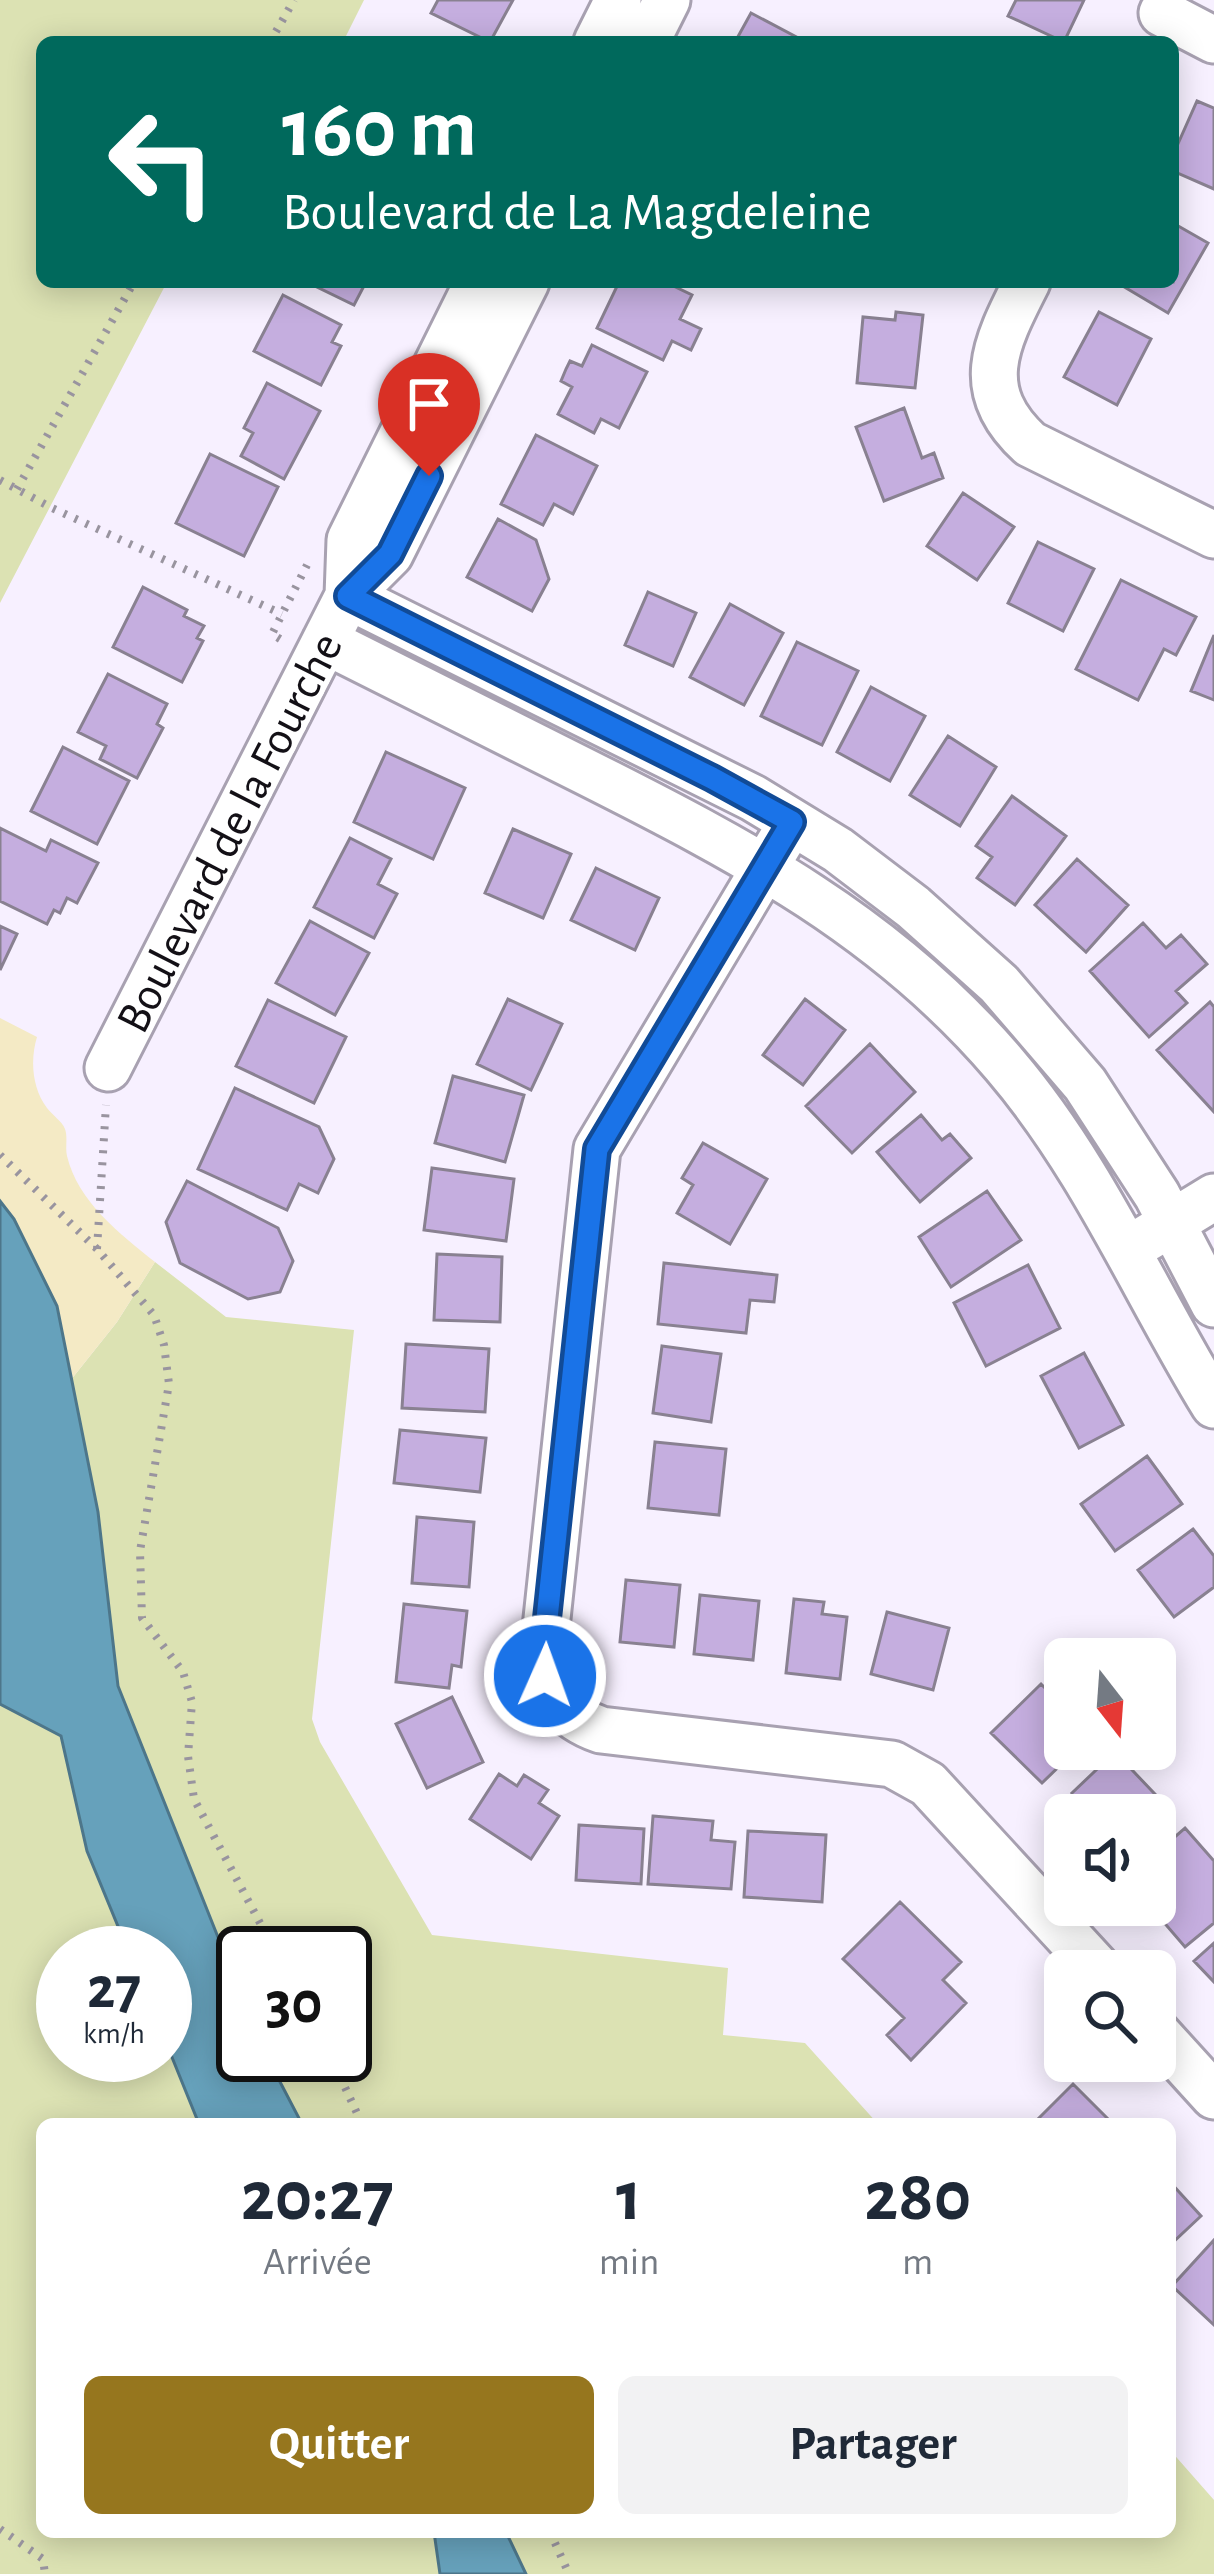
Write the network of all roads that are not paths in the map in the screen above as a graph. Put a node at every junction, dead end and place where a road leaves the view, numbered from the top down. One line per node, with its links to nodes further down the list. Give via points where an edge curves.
1 (618, 0): 4 (street)
2 (667, 0): 5 (street)
3 (1159, 18): 6 (street)
4 (600, 36)
5 (649, 36)
6 (1214, 40)
7 (475, 288): 11 (street, Boulevard de la Fourche, via 350,540)
8 (523, 288): 11 (street, Boulevard de la Fourche, via 390,554)
9 (1024, 288): 10 (street, via 994,360 1000,407 1013,428 1030,444)
10 (1214, 535)
11 (348, 596): 12 (street, Boulevard de la Fourche); 13 (street)
12 (303, 640): 14 (street); 15 (street, Boulevard de la Fourche)
13 (792, 822): 14 (street); 17 (street, via 884,884 999,984 1110,1118)
14 (765, 866): 18 (street, via 889,951 965,1022 1042,1112); 21 (street, via 597,1149 545,1676 566,1711 601,1730 912,1772)
15 (108, 1068)
16 (1214, 1197): 17 (street)
17 (1173, 1223): 18 (street); 19 (street)
18 (1128, 1248): 20 (street)
19 (1214, 1304)
20 (1214, 1405)
21 (1081, 1950)
22 (1176, 2054): 23 (street)
23 (1214, 2096)

